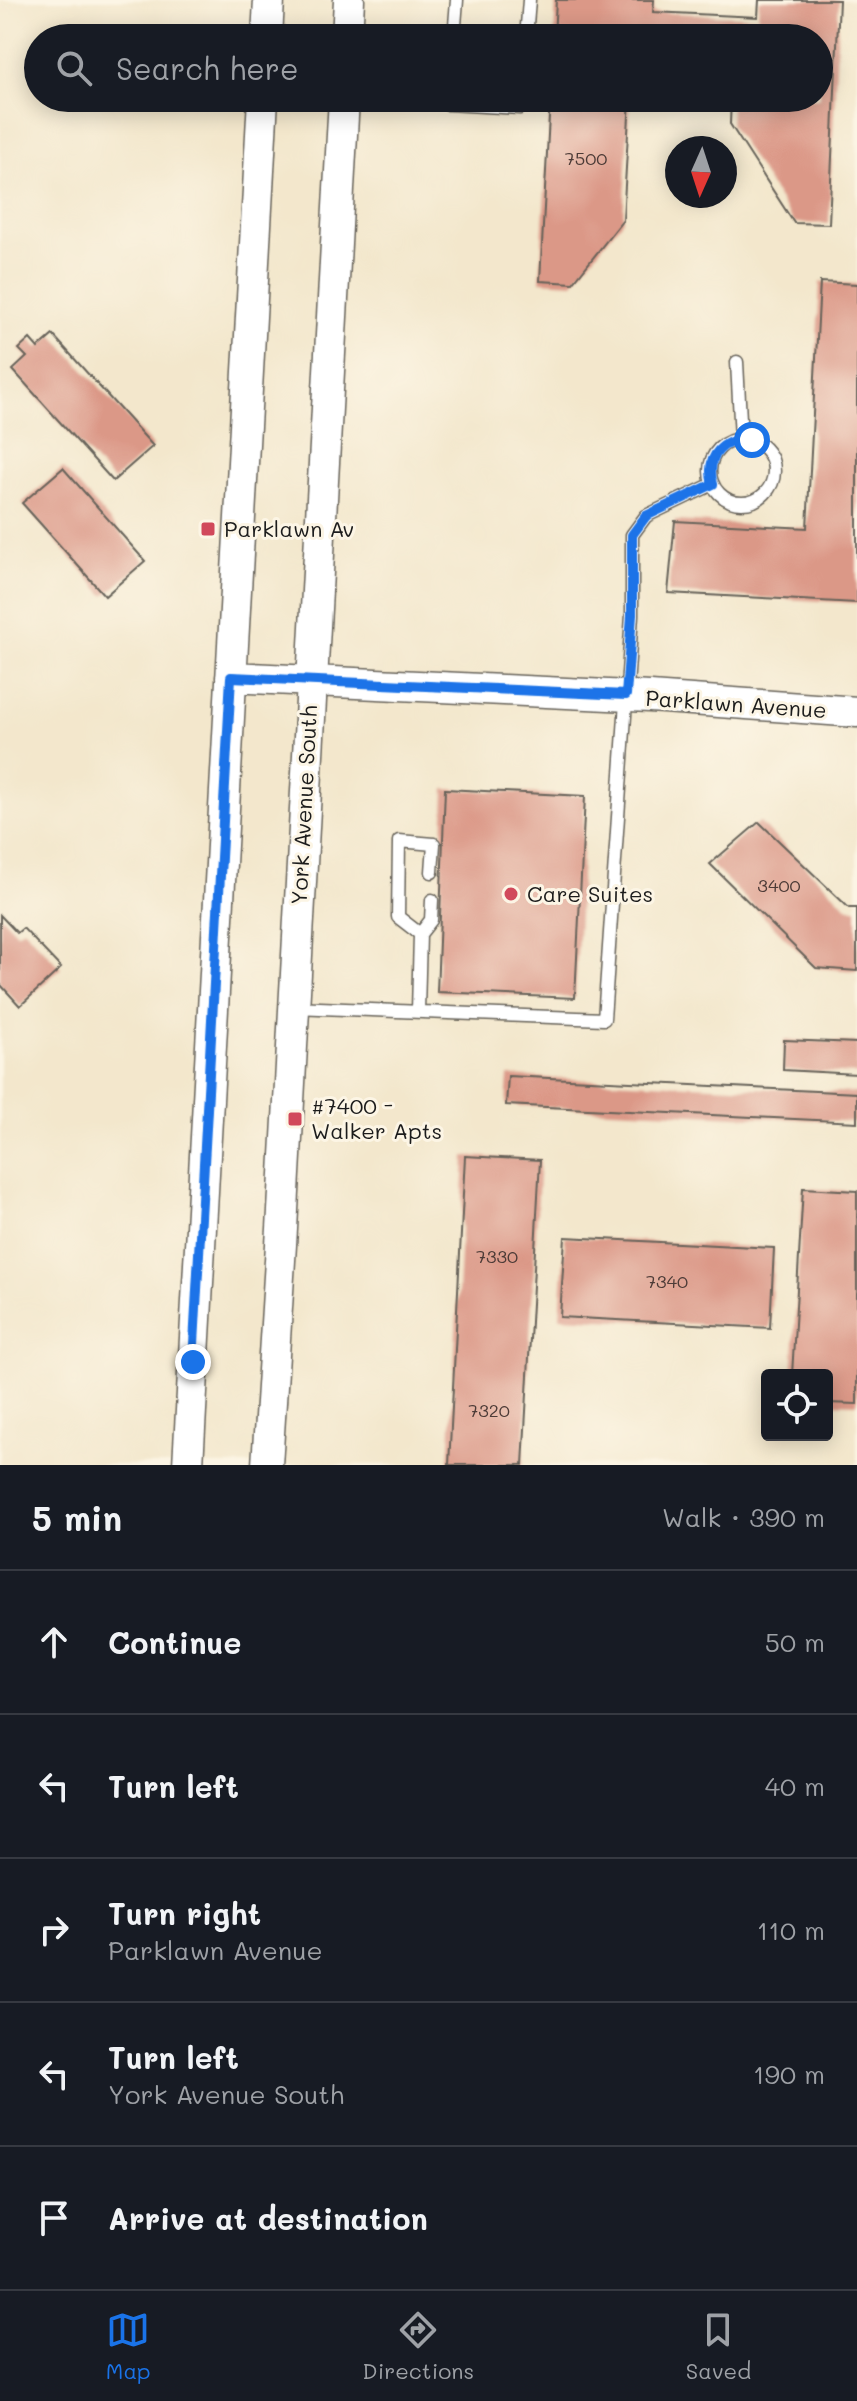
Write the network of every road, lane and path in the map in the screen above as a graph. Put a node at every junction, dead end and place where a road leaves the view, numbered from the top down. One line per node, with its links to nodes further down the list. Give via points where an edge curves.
1 (269, 0): 5 (street)
2 (349, 0): 6 (street)
3 (457, 0): 7 (lane)
4 (529, 0): 8 (lane)
5 (268, 24)
6 (348, 24)
7 (455, 24)
8 (527, 24)
9 (262, 112): 14 (street)
10 (343, 112): 15 (street, York Avenue South)
11 (737, 362): 12 (lane)
12 (741, 439): 13 (lane, via 715,454); 13 (lane, via 752,440 773,462 766,492 758,499 737,502 727,500)
13 (713, 484): 16 (lane, via 646,516 632,535)
14 (231, 677): 15 (street, Parklawn Avenue); 23 (street)
15 (311, 680): 16 (street, Parklawn Avenue); 21 (street, York Avenue South)
16 (626, 695): 17 (street, Parklawn Avenue); 22 (lane, via 604,1019)
17 (857, 712)
18 (432, 872): 20 (lane, via 434,844 399,841 398,917)
19 (432, 900): 20 (lane, via 431,920)
20 (420, 934): 22 (lane)
21 (294, 1007): 22 (lane); 24 (street, York Avenue South)
22 (418, 1011)
23 (188, 1465)
24 (267, 1465)

